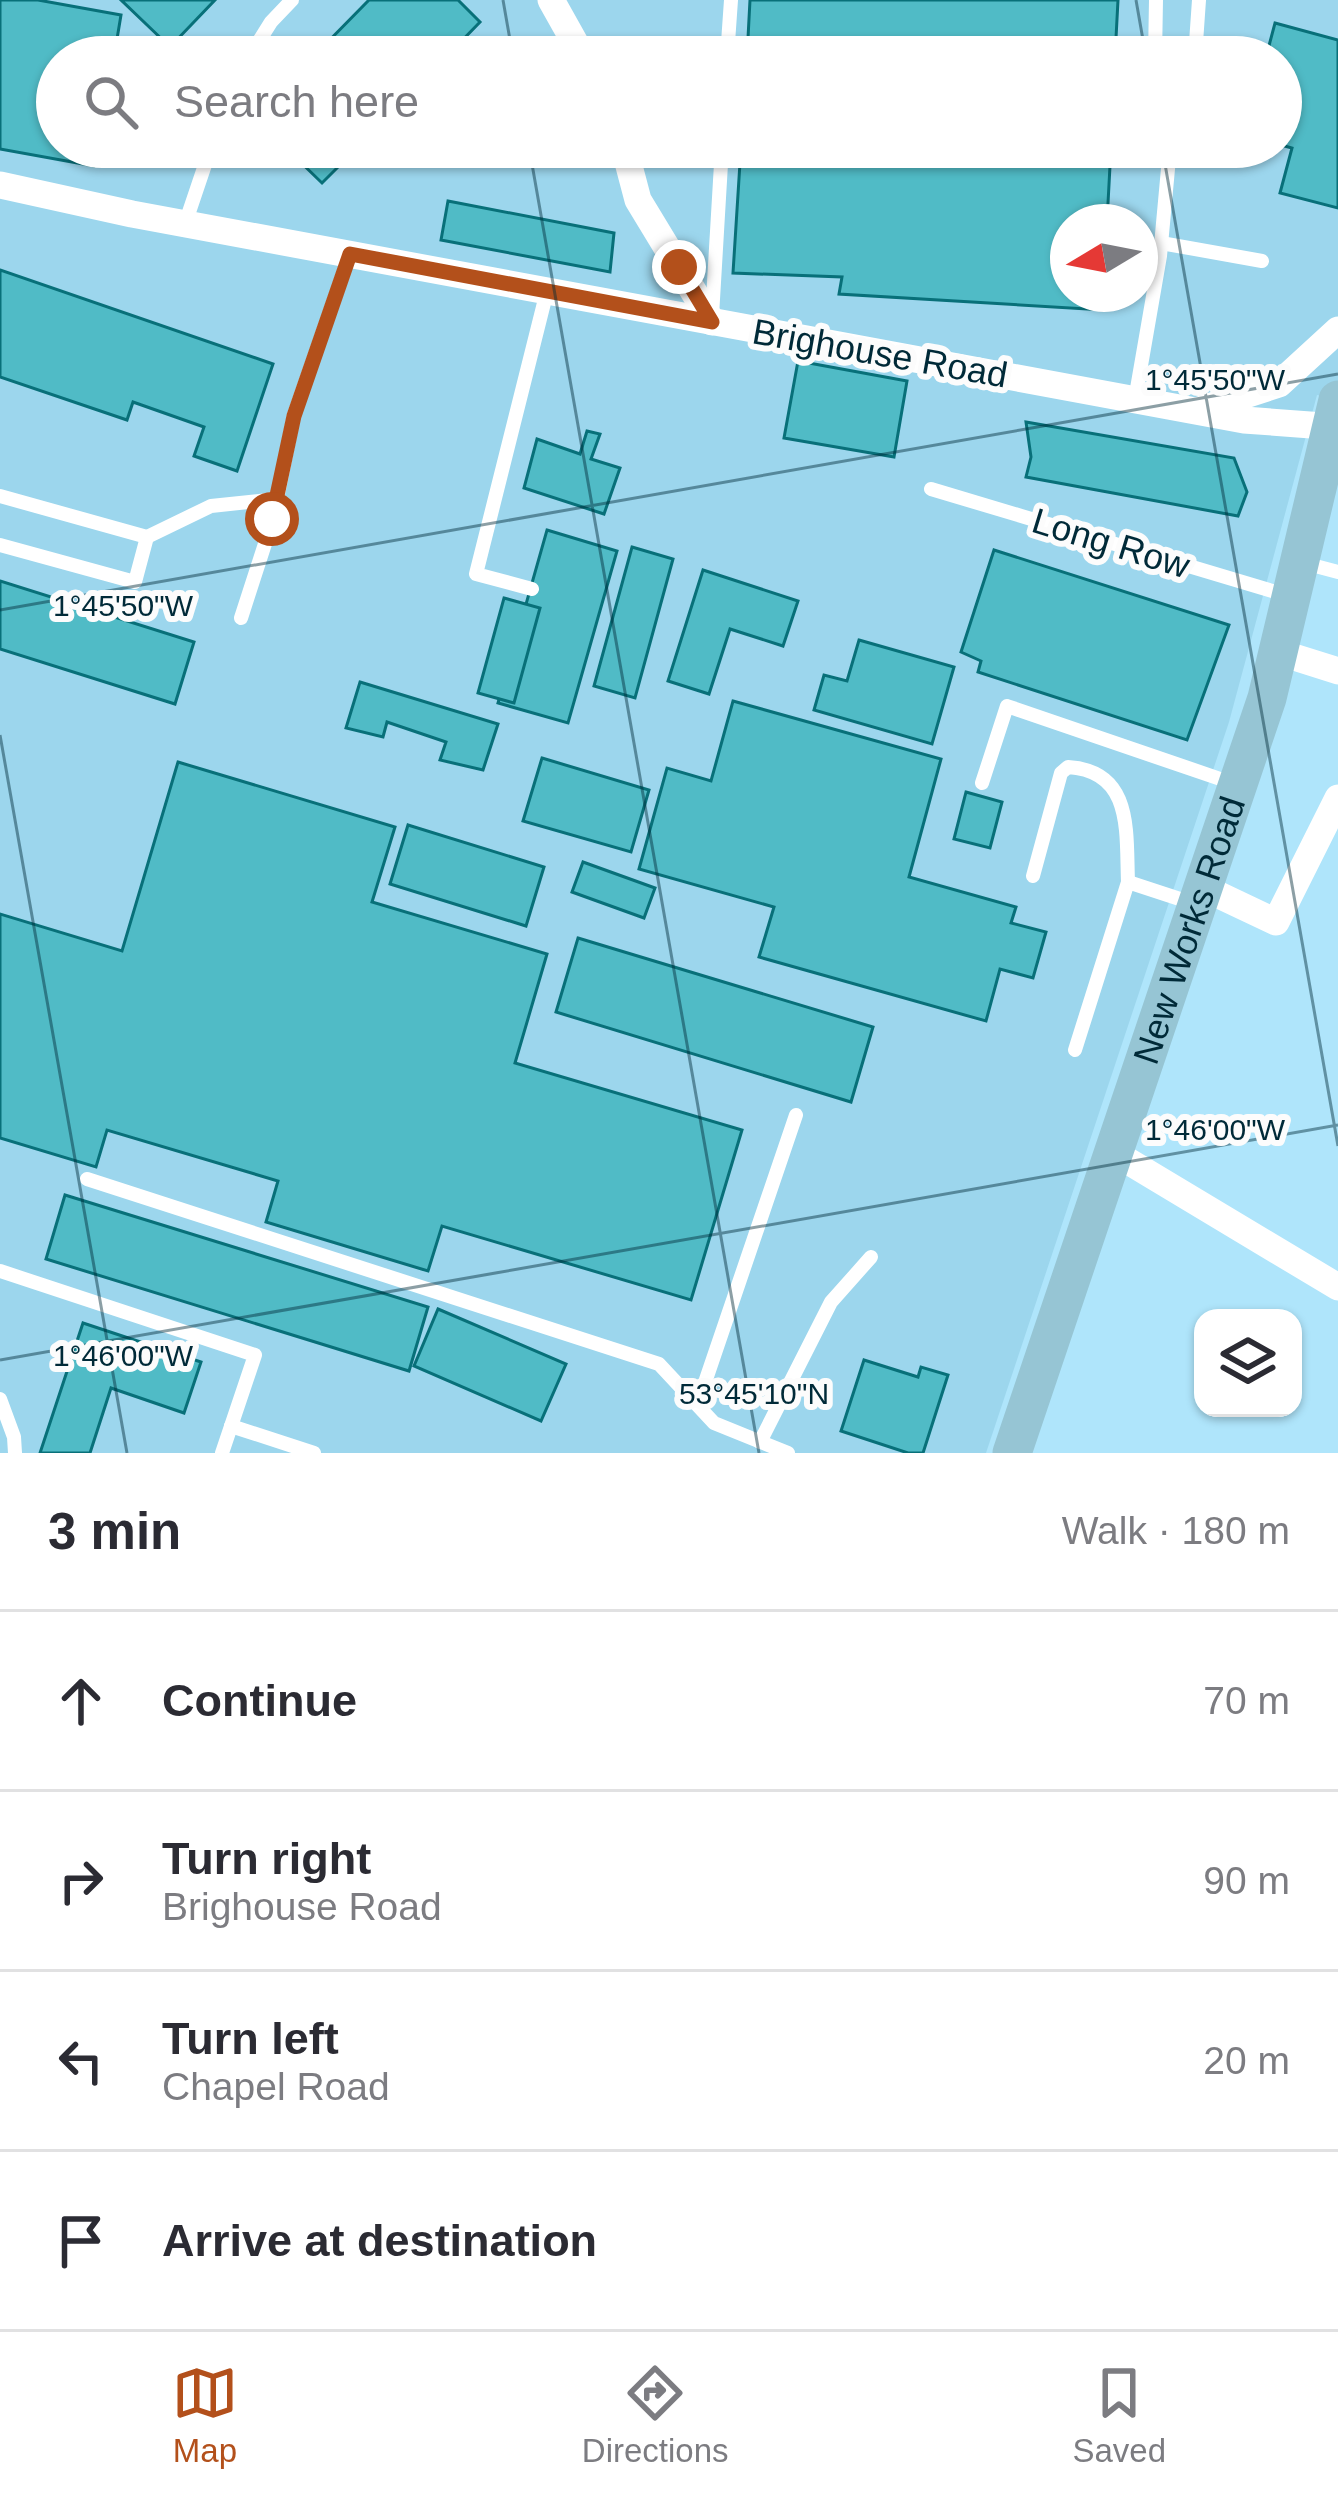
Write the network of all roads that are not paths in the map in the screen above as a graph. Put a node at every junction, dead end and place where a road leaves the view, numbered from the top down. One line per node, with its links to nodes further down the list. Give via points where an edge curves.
1 (292, 0): 6 (lane)
2 (550, 0): 7 (street)
3 (730, 0): 8 (lane)
4 (1156, 0): 9 (lane)
5 (1199, 0): 10 (lane)
6 (262, 36)
7 (571, 36)
8 (728, 36)
9 (1155, 36)
10 (1196, 36)
11 (204, 168): 16 (lane)
12 (629, 168): 21 (street, via 638,200)
13 (721, 168): 21 (lane)
14 (1168, 168): 17 (lane)
15 (0, 185): 16 (street, Brighouse Road)
16 (185, 224): 18 (street, Brighouse Road)
17 (1161, 243): 19 (lane); 23 (lane)
18 (350, 254): 20 (street, Brighouse Road); 28 (lane, via 294,416)
19 (1262, 261)
20 (547, 291): 21 (street, Brighouse Road); 33 (lane, via 476,574)
21 (712, 322): 23 (street, Brighouse Road)
22 (1338, 330): 24 (street, Brighouse Road, via 1279,384)
23 (1136, 400): 24 (street, Brighouse Road)
24 (1195, 411): 25 (street, Brighouse Road, via 1244,421)
25 (1336, 417): 32 (street, New Works Road)
26 (932, 489): 32 (lane, Long Row)
27 (0, 496): 29 (lane)
28 (277, 499): 29 (lane, via 211,506); 34 (lane)
29 (147, 537): 30 (lane, via 135,582)
30 (0, 544)
31 (1338, 572): 32 (lane, Long Row)
32 (1295, 579): 35 (street, New Works Road)
33 (532, 589)
34 (241, 618)
35 (1278, 652): 36 (street); 38 (street, New Works Road)
36 (1338, 671)
37 (982, 783): 38 (lane, via 1007,706)
38 (1237, 785): 42 (street, New Works Road)
39 (1338, 798): 42 (street, via 1276,922)
40 (1033, 876): 41 (lane, via 1061,773 1086,768 1106,777 1118,795)
41 (1128, 882): 42 (lane); 43 (lane)
42 (1199, 896): 45 (street, New Works Road)
43 (1076, 1050)
44 (796, 1115): 51 (lane)
45 (1113, 1151): 49 (street); 58 (street, New Works Road)
46 (87, 1179): 51 (lane, via 659,1364)
47 (872, 1257): 53 (lane, via 832,1302)
48 (0, 1271): 52 (lane, via 254,1355)
49 (1338, 1287)
50 (0, 1400): 54 (lane)
51 (698, 1403): 53 (lane, via 714,1424)
52 (231, 1426): 55 (lane); 56 (lane)
53 (760, 1442): 57 (lane)
54 (15, 1453)
55 (222, 1453)
56 (314, 1453)
57 (788, 1453)
58 (1012, 1453)

